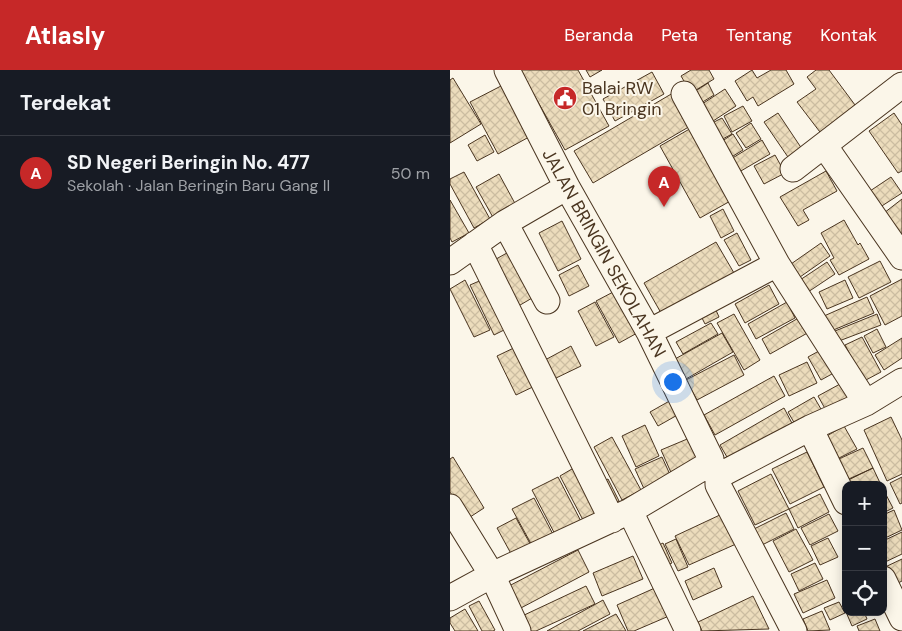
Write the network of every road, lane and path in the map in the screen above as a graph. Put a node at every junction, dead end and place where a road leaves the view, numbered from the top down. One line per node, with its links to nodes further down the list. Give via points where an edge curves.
1 (507, 70): 6 (street, JALAN BRINGIN SEKOLAHAN)
2 (902, 85): 4 (street)
3 (684, 94): 11 (street)
4 (824, 145): 5 (street); 9 (street)
5 (793, 169)
6 (567, 187): 7 (street); 13 (street, JALAN BRINGIN SEKOLAHAN)
7 (505, 223): 8 (street); 12 (street)
8 (475, 244): 10 (street); 20 (street)
9 (902, 257)
10 (450, 262)
11 (777, 264): 13 (street); 15 (street)
12 (548, 301)
13 (649, 332): 17 (street, JALAN BRINGIN SEKOLAHAN, via 711,459)
14 (902, 381): 15 (street)
15 (866, 403): 16 (street)
16 (810, 428): 17 (street, via 722,474); 18 (street)
17 (713, 471): 20 (street); 27 (street, JALAN BRINGIN SEKOLAHAN)
18 (842, 494)
19 (450, 507): 21 (street)
20 (621, 516): 21 (street); 26 (street)
21 (492, 575): 23 (street); 25 (street)
22 (887, 587): 24 (street)
23 (450, 598)
24 (902, 618)
25 (518, 631)
26 (688, 631)
27 (794, 631)

